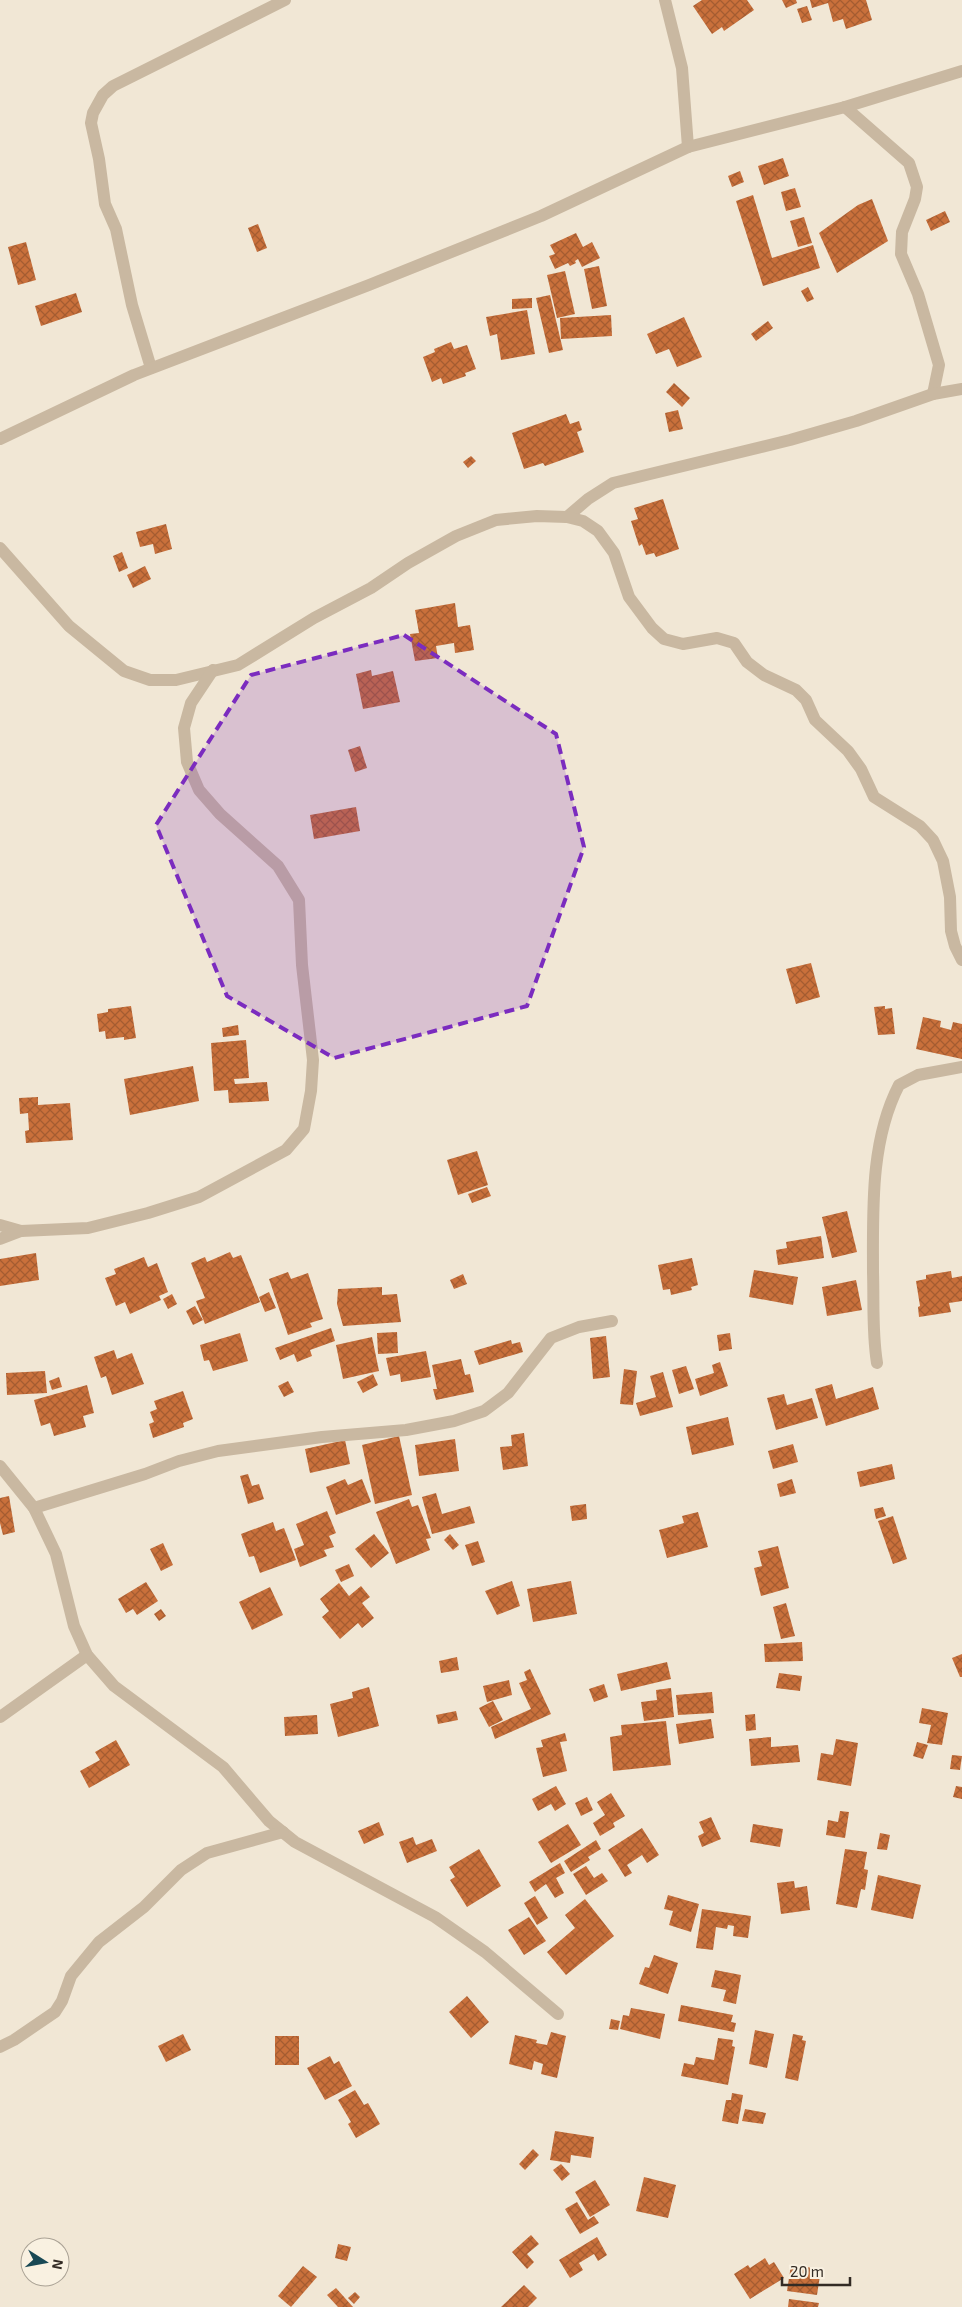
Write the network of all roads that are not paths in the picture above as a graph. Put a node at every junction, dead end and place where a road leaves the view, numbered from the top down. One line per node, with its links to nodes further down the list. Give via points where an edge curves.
1 (285, 0): 6 (street, via 113,86 103,95 93,113 91,123 105,204 116,229 132,305)
2 (665, 0): 5 (street, via 682,68)
3 (962, 71): 4 (street)
4 (845, 107): 5 (street); 8 (street, via 909,163 916,188 915,199 902,232 901,248 939,365)
5 (688, 147): 6 (street, via 541,216)
6 (152, 368): 9 (street)
7 (962, 390): 8 (street)
8 (932, 394): 10 (street, via 790,440 613,483)
9 (0, 439)
10 (567, 517): 12 (street, via 496,520 456,536 238,665); 13 (street, via 583,521 598,531 614,553 629,596 664,639 683,644 717,638 734,643 747,662 764,675 796,690 806,700 815,720 848,751 861,769 874,797 920,826 933,840 943,862 950,897 951,931)
11 (0, 548): 12 (street, via 69,626 124,671 150,680 176,680)
12 (213, 670): 16 (street, via 191,703 184,728 187,762 199,790 220,814 278,866 298,900 313,1060 304,1129 286,1150 199,1197 88,1228)
13 (962, 960)
14 (962, 1067): 19 (street, via 918,1075 899,1085 882,1132 873,1200 872,1332)
15 (0, 1225): 16 (street)
16 (21, 1232): 17 (street)
17 (0, 1239)
18 (612, 1321): 21 (street, via 579,1327 551,1338 508,1393 484,1411 454,1421 406,1430 218,1450)
19 (877, 1363)
20 (0, 1466): 21 (street)
21 (34, 1508): 22 (street, via 56,1554 74,1626)
22 (87, 1655): 23 (street); 24 (street, via 114,1686 223,1768)
23 (0, 1717)
24 (282, 1832): 25 (street, via 435,1917 485,1952); 26 (street, via 207,1854 181,1870 144,1907 98,1942 71,1976 55,2012)
25 (558, 2014)
26 (0, 2047)

